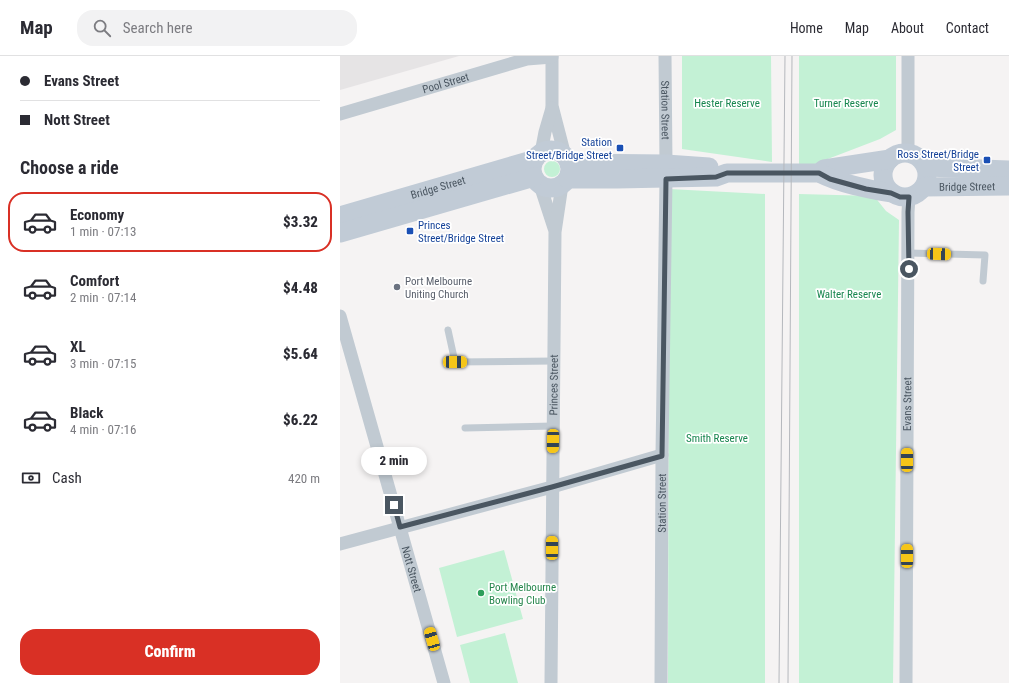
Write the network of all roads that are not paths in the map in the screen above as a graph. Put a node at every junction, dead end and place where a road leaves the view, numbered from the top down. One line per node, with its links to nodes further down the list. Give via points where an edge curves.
1 (552, 56): 4 (street, Princes Street); 5 (street, Pool Street, via 527,59)
2 (665, 56): 12 (street, Station Street)
3 (908, 56): 6 (street)
4 (552, 106): 9 (street, Princes Street, via 544,132); 11 (street, Princes Street)
5 (340, 114)
6 (908, 153): 7 (street); 8 (street, via 922,160)
7 (890, 159): 13 (street, Bridge Street, via 824,169); 15 (street, via 883,172 886,187)
8 (926, 167): 10 (street, Bridge Street); 15 (street, via 927,180)
9 (538, 169): 11 (street, via 549,188 554,188); 11 (street, via 547,151 553,150 559,152); 16 (street, Bridge Street); 17 (street, Princes Street); 18 (street, Bridge Street)
10 (1009, 170)
11 (566, 171): 12 (street, Bridge Street); 17 (street, Princes Street)
12 (666, 171): 13 (street, Bridge Street, via 718,167 727,173); 26 (street, Station Street)
13 (819, 173): 15 (street, Bridge Street, via 830,179 866,189)
14 (1009, 186): 15 (street, Bridge Street)
15 (908, 192): 19 (street, Evans Street)
16 (340, 216)
17 (555, 232): 23 (street, Princes Street)
18 (340, 233)
19 (909, 253): 20 (lane, via 985,255); 33 (street, Evans Street)
20 (984, 281)
21 (340, 316): 28 (street, Nott Street)
22 (448, 330): 23 (lane, via 455,362)
23 (554, 361): 24 (street, Princes Street)
24 (553, 426): 25 (lane); 27 (street, Princes Street)
25 (465, 428)
26 (662, 456): 27 (street); 32 (street, Station Street)
27 (552, 487): 28 (street); 31 (street, Princes Street)
28 (400, 527): 29 (street); 30 (street, Nott Street)
29 (340, 544)
30 (444, 683)
31 (551, 683)
32 (661, 683)
33 (906, 683)

